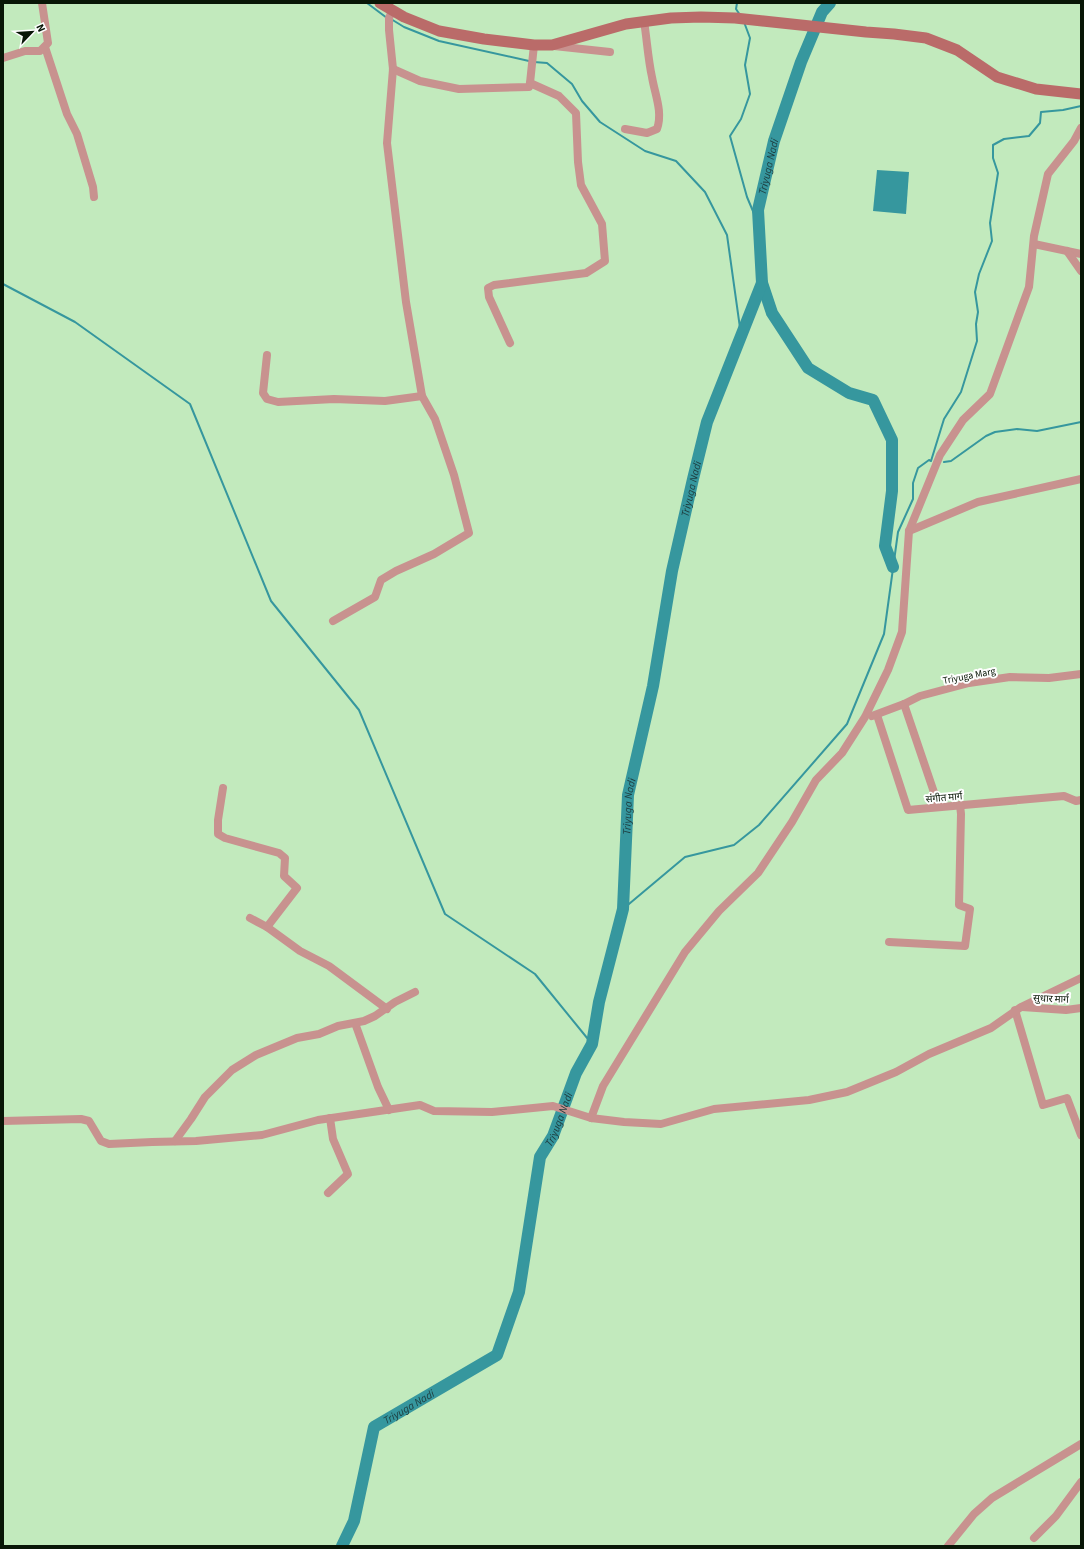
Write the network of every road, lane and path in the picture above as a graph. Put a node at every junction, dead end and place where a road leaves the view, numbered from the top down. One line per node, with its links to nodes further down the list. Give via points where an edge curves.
1 (42, 3): 7 (street, via 48,43)
2 (380, 3): 3 (main road)
3 (392, 11): 5 (main road, via 439,31); 10 (street, via 389,30)
4 (644, 21): 6 (main road); 12 (main road, via 671,18 735,18 926,38 957,50 997,77 1036,89); 14 (street, via 652,78 659,105 659,124 657,129 647,133)
5 (534, 45): 6 (main road); 11 (street)
6 (552, 45): 8 (street)
7 (44, 47): 9 (street, via 40,51 25,51); 15 (street, via 67,114 77,134 94,187)
8 (610, 52)
9 (3, 58)
10 (393, 69): 11 (street, via 420,81 459,89 529,87); 22 (street, via 387,143 406,302)
11 (530, 83): 20 (street, via 559,96 576,113 581,185 602,224 606,261 586,273 494,285 488,288)
12 (1081, 94)
13 (1081, 128): 16 (street, via 1048,174)
14 (625, 129)
15 (94, 197)
16 (1034, 244): 17 (street); 24 (street, via 1028,287 990,394 963,420 940,455)
17 (1067, 251): 18 (street); 19 (street)
18 (1081, 254)
19 (1081, 271)
20 (510, 343)
21 (267, 355): 22 (street, via 263,393 266,399 278,402 334,399 384,401)
22 (422, 396): 25 (street, via 435,419 470,533 381,580 375,597)
23 (1081, 480): 24 (street, via 978,502)
24 (909, 531): 29 (street, via 902,632 888,670)
25 (333, 621)
26 (1081, 674): 27 (street, Triyuga Marg, via 1048,678 1010,677 970,683 920,696)
27 (904, 704): 28 (street, Triyuga Marg); 33 (street)
28 (877, 715): 29 (street, Triyuga Marg); 33 (street, संगीत मार्ग, via 908,810)
29 (865, 717): 45 (street, via 842,753 816,780 758,873 719,911 686,952 603,1086)
30 (223, 788): 35 (street, via 218,834 279,853 285,858 284,876 297,888)
31 (1081, 800): 32 (street, संगीत मार्ग, via 1076,801 1064,796)
32 (960, 805): 33 (street, संगीत मार्ग); 36 (street, via 959,905 970,908 965,946)
33 (939, 807)
34 (250, 918): 35 (street)
35 (267, 927): 41 (street, via 329,966)
36 (889, 942)
37 (1081, 978): 39 (street)
38 (415, 992): 41 (street)
39 (1018, 1008): 40 (street, सुधार मार्ग); 45 (street, via 991,1028 847,1092 809,1100 714,1109 661,1124); 47 (street, via 1043,1105 1067,1098)
40 (1081, 1008)
41 (386, 1009): 42 (street)
42 (355, 1023): 43 (street); 48 (street, via 296,1038 256,1055 232,1070 205,1097)
43 (389, 1110): 44 (street); 45 (street, via 420,1105 434,1111 492,1112 553,1106)
44 (330, 1118): 48 (street, via 262,1135); 49 (street, via 333,1139 348,1174)
45 (591, 1118)
46 (3, 1121): 48 (street, via 81,1119 89,1121 101,1141 110,1144)
47 (1081, 1135)
48 (175, 1141)
49 (328, 1193)
50 (1081, 1444): 53 (street, via 992,1498 974,1514)
51 (1081, 1482): 52 (street, via 1056,1516)
52 (1034, 1538)
53 (948, 1546)

